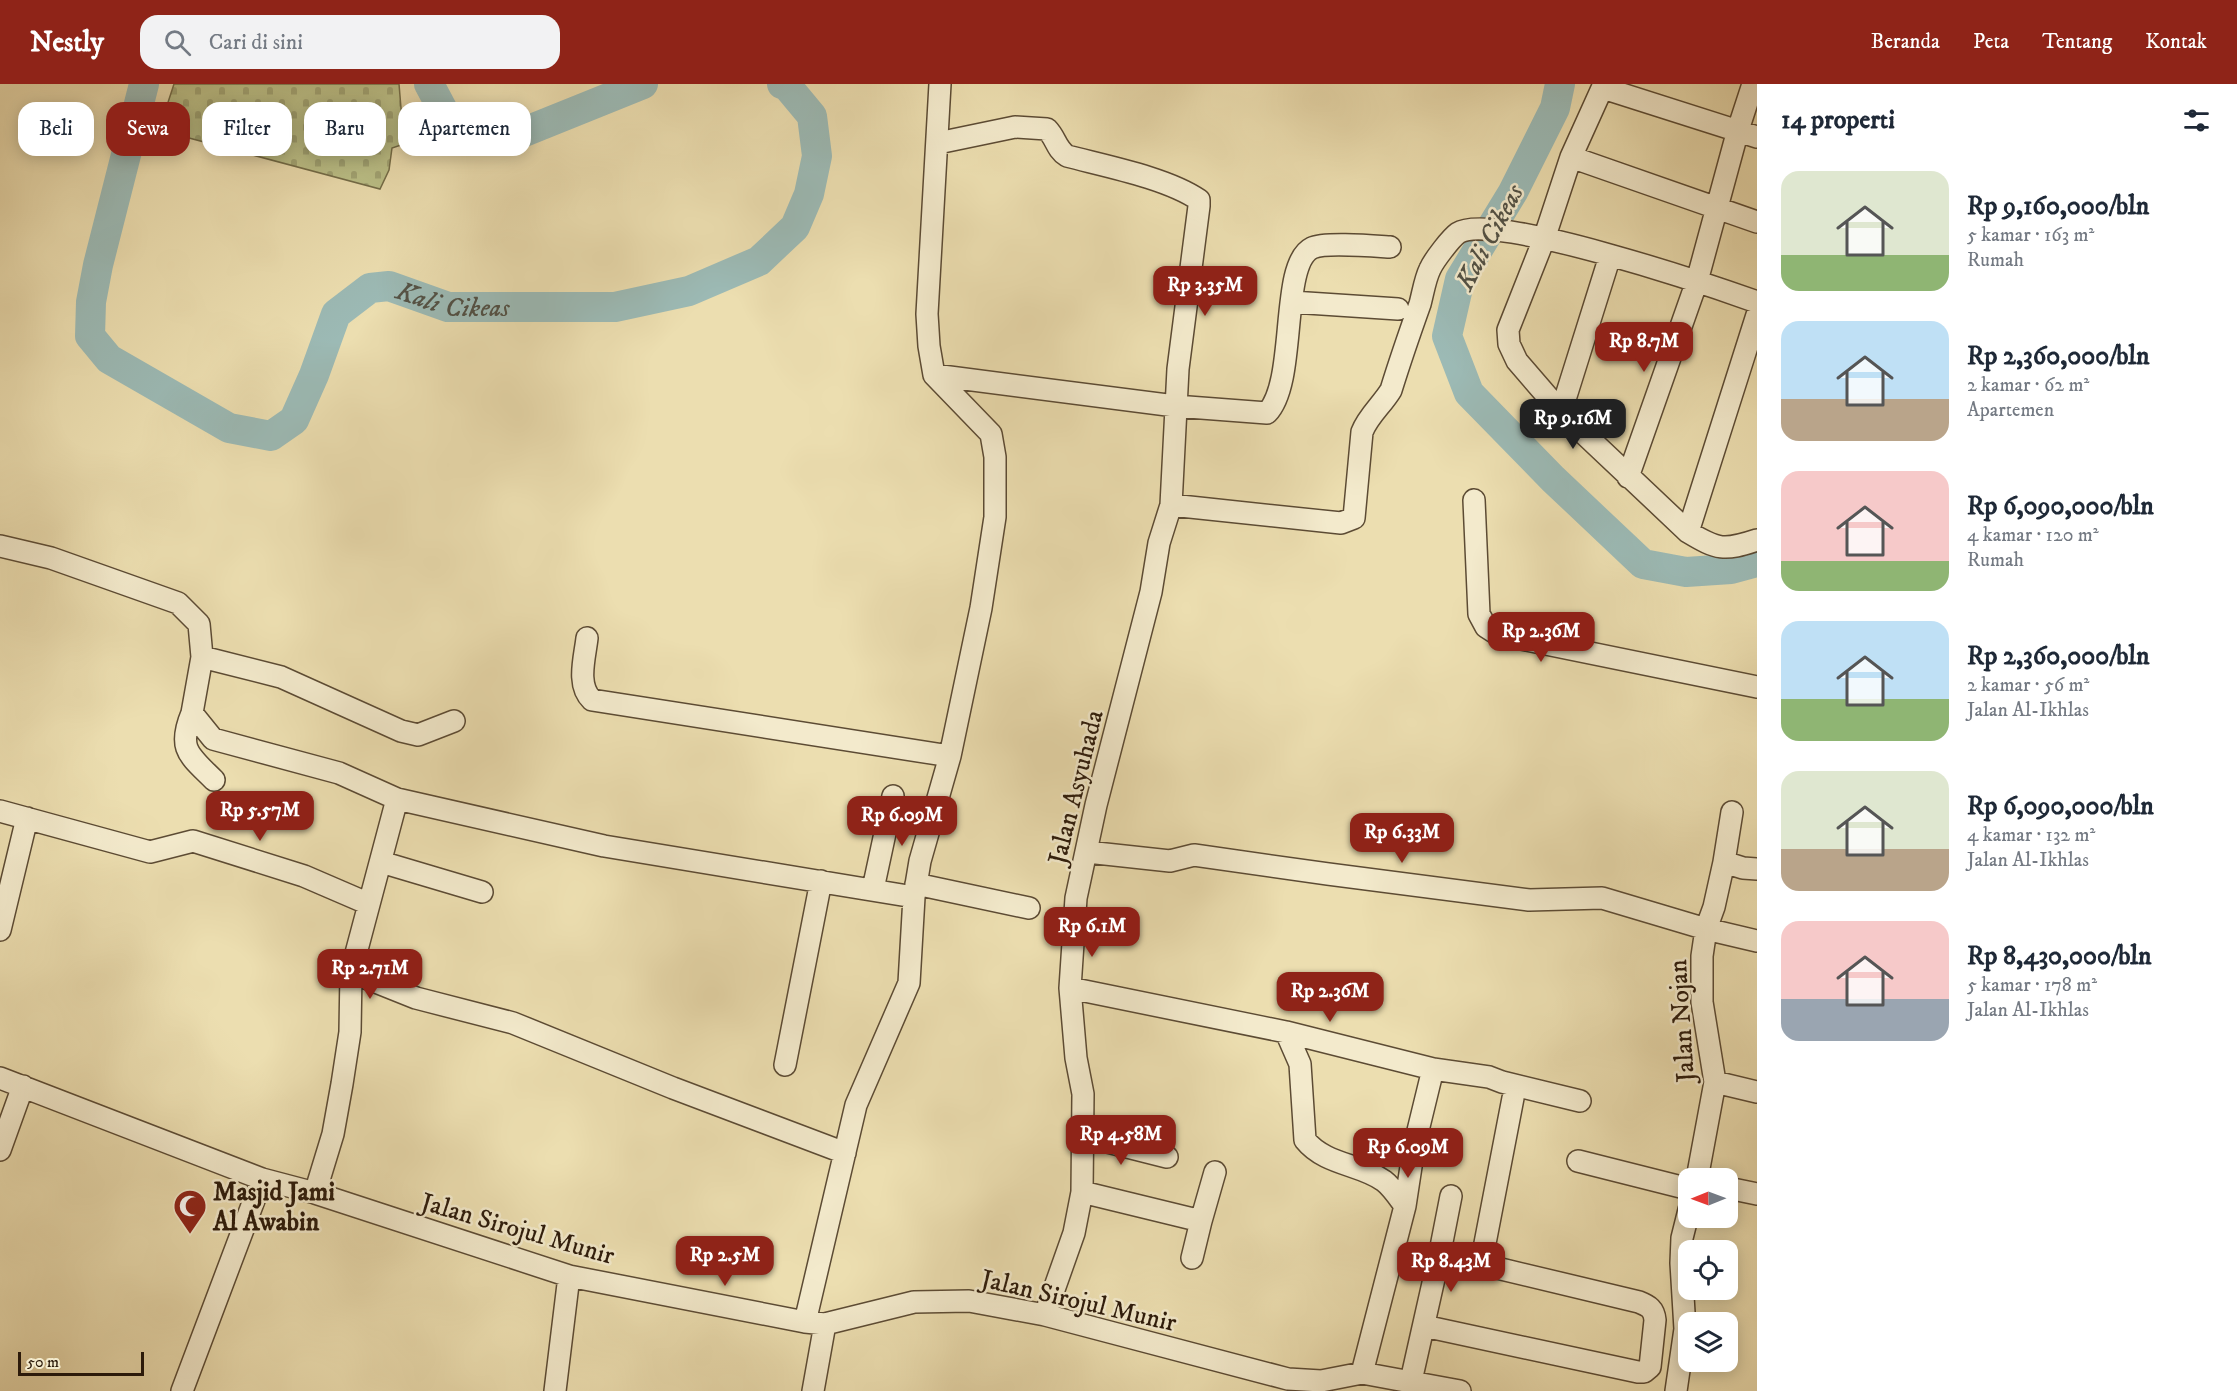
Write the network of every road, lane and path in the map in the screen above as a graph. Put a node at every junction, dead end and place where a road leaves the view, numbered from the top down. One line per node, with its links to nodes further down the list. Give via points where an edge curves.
1 (940, 84): 5 (street)
2 (1753, 84): 4 (street)
3 (1604, 86): 4 (street); 6 (street)
4 (1748, 134): 7 (street)
5 (938, 143): 17 (street, via 927,314); 18 (street, Jalan Asyuhada, via 1015,127 1047,129 1060,152 1067,156 1167,184 1198,200)
6 (1571, 157): 7 (street); 9 (street)
7 (1718, 209): 8 (street); 12 (street)
8 (1757, 222)
9 (1544, 239): 11 (street); 19 (street, via 1508,330 1509,344 1517,361); 22 (street, via 1468,229 1457,234 1430,269 1391,390 1362,432 1354,518 1341,523)
10 (1390, 247): 13 (street, via 1312,248 1301,258)
11 (1610, 256): 12 (street); 19 (street)
12 (1697, 281): 14 (street); 20 (street)
13 (1292, 302): 15 (street); 18 (street, via 1278,398 1268,413)
14 (1757, 302)
15 (1398, 309)
16 (1757, 315): 23 (street)
17 (934, 375): 18 (street); 31 (street, via 991,434 995,458 995,517 981,608)
18 (1175, 406): 22 (street, Jalan Asyuhada)
19 (1561, 412): 20 (street)
20 (1628, 477): 23 (street)
21 (1474, 500): 28 (street, via 1479,614 1486,627 1497,634)
22 (1171, 505): 38 (street, Jalan Asyuhada)
23 (1688, 532): 24 (street, via 1712,547 1734,548)
24 (1757, 540)
25 (0, 546): 27 (street, via 51,558 178,603 199,624)
26 (587, 638): 31 (street, via 583,686 592,700)
27 (202, 657): 29 (street); 30 (street, via 281,677 401,731 418,735)
28 (1757, 687)
29 (192, 713): 32 (street, via 185,730 185,745 194,761); 34 (street, via 213,739 339,773)
30 (454, 721)
31 (950, 756): 44 (street)
32 (214, 780)
33 (893, 796): 43 (street)
34 (397, 799): 39 (street); 42 (street, via 604,846)
35 (0, 811): 37 (street)
36 (1732, 812): 40 (street, Jalan Nojan)
37 (27, 818): 46 (street, via 150,852 194,841 304,876); 49 (street)
38 (1087, 852): 48 (street, via 1170,861 1194,855 1529,900 1602,898); 52 (street, Jalan Asyuhada, via 1076,898)
39 (381, 862): 45 (street); 46 (street)
40 (1724, 862): 41 (street); 48 (street, Jalan Nojan)
41 (1757, 869)
42 (822, 881): 43 (street); 54 (street)
43 (873, 889): 44 (street)
44 (915, 891): 47 (street); 64 (street, via 909,983 856,1105)
45 (482, 892)
46 (369, 904): 51 (street)
47 (1029, 908)
48 (1706, 929): 50 (street); 57 (street, Jalan Nojan, via 1702,1002)
49 (0, 930)
50 (1757, 941)
51 (351, 972): 64 (street, via 416,998 513,1023); 73 (street, via 350,1032 342,1084 333,1134)
52 (1070, 988): 53 (street); 62 (street, Jalan Asyuhada)
53 (1286, 1032): 55 (street); 76 (street, via 1300,1064 1305,1140 1322,1154 1383,1180)
54 (785, 1065)
55 (1432, 1068): 61 (street, via 1489,1077); 76 (street)
56 (0, 1078): 58 (street, Jalan Sirojul Munir)
57 (1715, 1082): 59 (street); 67 (street, Jalan Nojan)
58 (23, 1086): 63 (street); 69 (street, Jalan Sirojul Munir)
59 (1757, 1092)
60 (1513, 1098): 81 (street)
61 (1580, 1101)
62 (1084, 1136): 65 (street); 72 (street, Jalan Asyuhada)
63 (0, 1150)
64 (845, 1153): 84 (street)
65 (1167, 1157)
66 (1578, 1161): 70 (street)
67 (1699, 1168)
68 (1215, 1172): 77 (street)
69 (262, 1179): 73 (street, Jalan Sirojul Munir); 88 (street)
70 (1678, 1186)
71 (1738, 1190): 74 (street)
72 (1082, 1192): 77 (street); 83 (street, Jalan Asyuhada, via 1074,1233)
73 (315, 1193): 82 (street, Jalan Sirojul Munir)
74 (1757, 1194)
75 (1451, 1196): 79 (street)
76 (1405, 1206): 86 (street)
77 (1201, 1221): 80 (street)
78 (1684, 1228): 92 (street, via 1681,1263 1685,1329)
79 (1440, 1252): 81 (street); 85 (street)
80 (1192, 1258)
81 (1481, 1264): 85 (street, via 1650,1307 1655,1320 1650,1367 1638,1372)
82 (569, 1276): 84 (street, Jalan Sirojul Munir); 89 (street)
83 (1045, 1315): 84 (street, Jalan Sirojul Munir, via 969,1301 914,1302); 86 (street, Jalan Sirojul Munir, via 1288,1379 1321,1381)
84 (815, 1323): 90 (street)
85 (1424, 1326): 87 (street)
86 (1362, 1373): 87 (street, Jalan Sirojul Munir)
87 (1411, 1381): 91 (street, Jalan Sirojul Munir)
88 (182, 1391)
89 (555, 1391)
90 (813, 1391)
91 (1460, 1391)
92 (1676, 1391)

